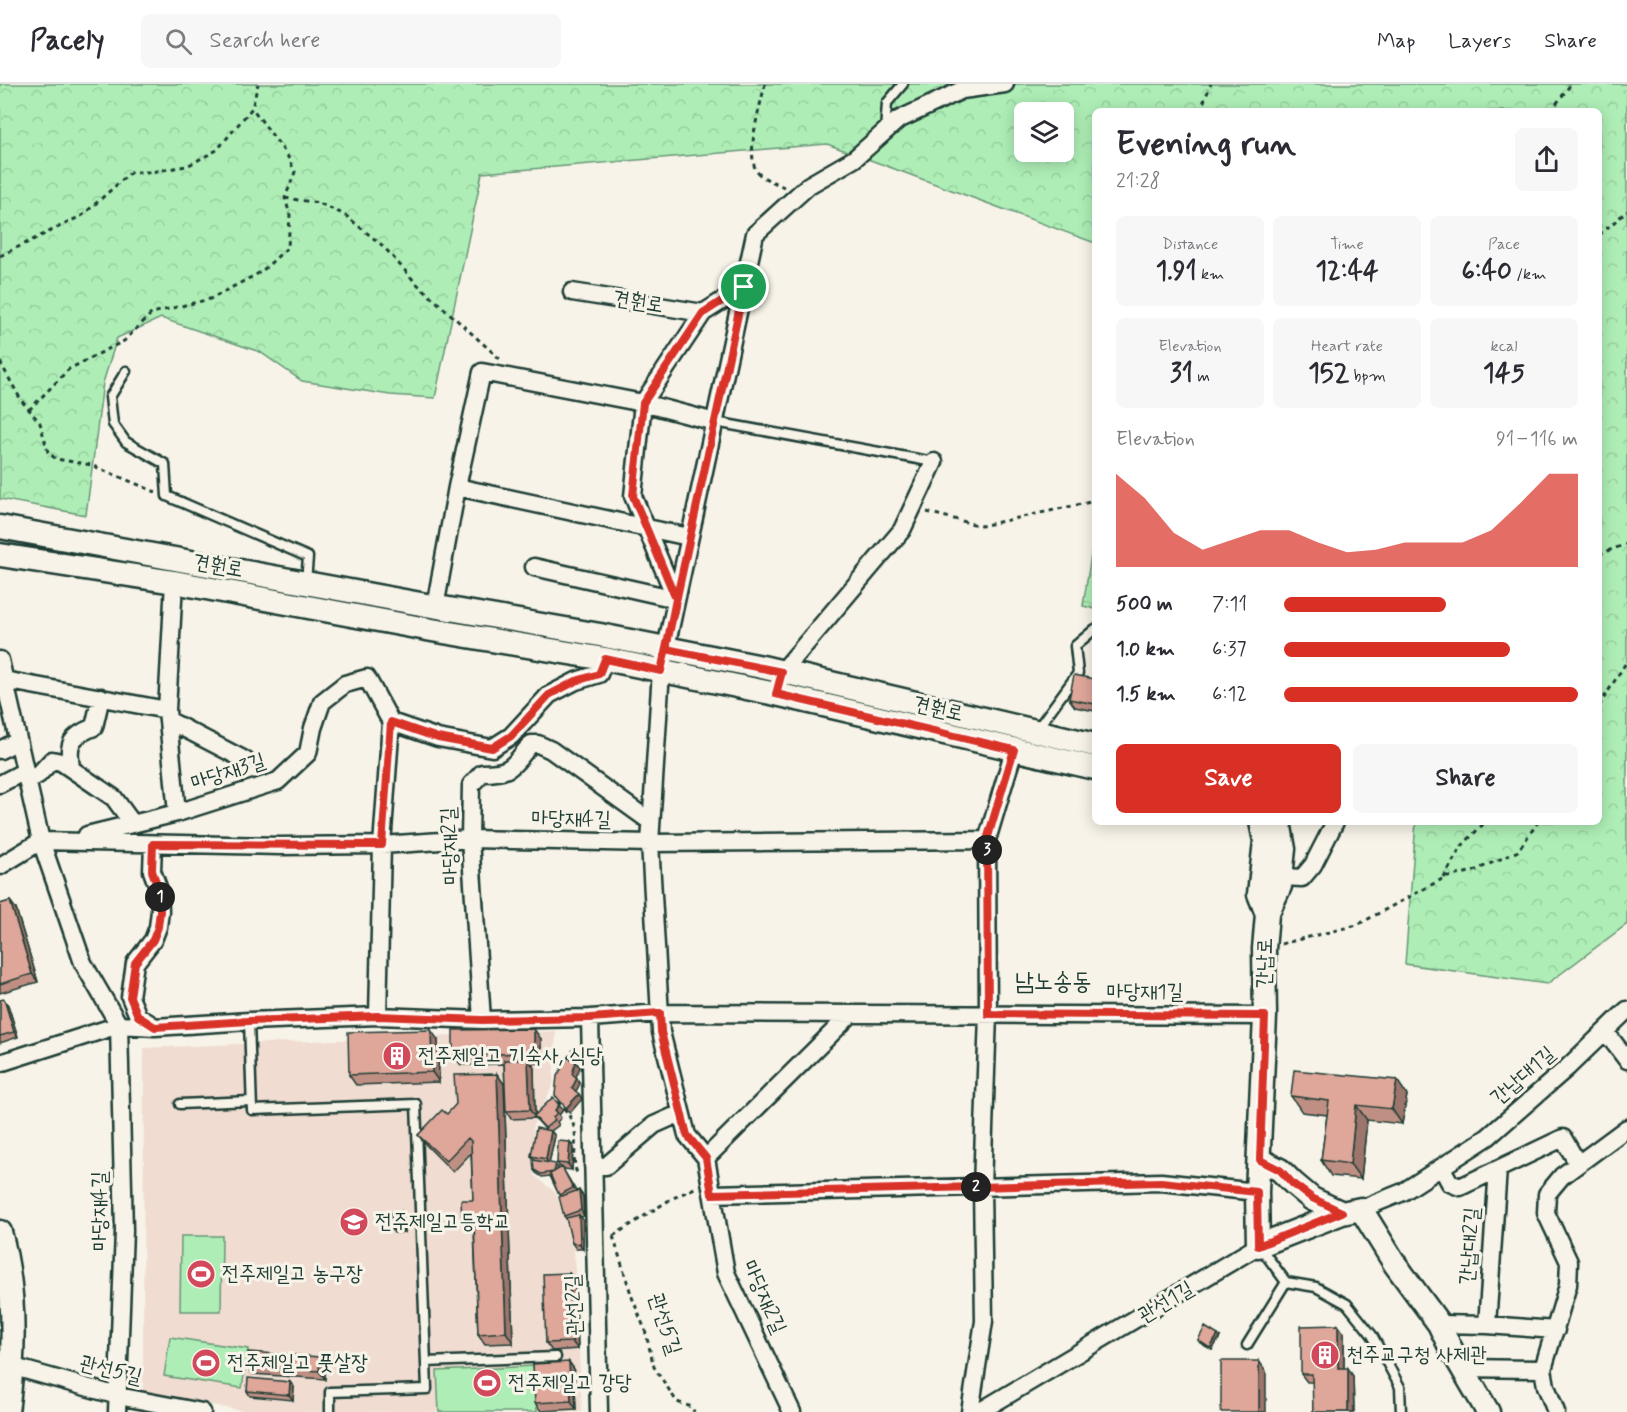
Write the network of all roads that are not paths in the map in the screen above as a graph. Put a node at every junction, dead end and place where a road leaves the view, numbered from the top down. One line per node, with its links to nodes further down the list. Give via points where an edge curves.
1 (903, 84): 3 (lane, via 887,103)
2 (1005, 84): 3 (street, via 962,90 898,120)
3 (885, 132): 4 (street, via 854,159 809,185 755,234)
4 (744, 287): 6 (street); 9 (street)
5 (572, 292): 6 (street, 견훤로)
6 (703, 313): 8 (street)
7 (126, 371): 18 (lane, via 110,397 113,424 126,442 165,464 167,496 308,557)
8 (643, 403): 9 (street); 11 (street, via 482,372); 13 (street, via 633,496)
9 (715, 422): 10 (lane); 14 (street)
10 (934, 462): 26 (street, via 902,530)
11 (457, 487): 13 (street); 20 (street)
12 (0, 526): 18 (street, 견훤로)
13 (645, 528): 14 (street); 19 (street)
14 (689, 537): 19 (street)
15 (0, 555): 17 (street, 견훤로)
16 (534, 567): 19 (street)
17 (174, 582): 23 (street, 견훤로); 31 (street, 견훤로)
18 (306, 582): 20 (street, 견훤로)
19 (676, 599): 22 (street)
20 (435, 607): 22 (street, 견훤로)
21 (1092, 632): 33 (lane, via 1075,646 1078,673)
22 (666, 649): 25 (street); 26 (street, 견훤로)
23 (605, 659): 25 (street, 견훤로); 32 (street, via 599,674 549,695 511,736 492,748 438,738)
24 (0, 660): 27 (street, 마당재4길)
25 (661, 671): 28 (street, 견훤로); 44 (street)
26 (782, 672): 28 (street); 33 (street, 견훤로)
27 (4, 680): 29 (street); 30 (street, 마당재4길)
28 (776, 694): 37 (street, 견훤로)
29 (101, 697): 31 (street); 39 (street, via 94,727 72,741)
30 (5, 707): 34 (street, 마당재4길)
31 (167, 715): 38 (street); 43 (street)
32 (391, 722): 43 (street, 마당재3길, via 367,678 345,684 322,702 308,753 278,781); 55 (street)
33 (1035, 732): 35 (street, 견훤로)
34 (18, 741): 36 (street); 41 (street, 마당재4길)
35 (1092, 744)
36 (0, 750)
37 (1014, 750): 40 (street, 견훤로); 51 (street)
38 (246, 760)
39 (71, 767): 41 (street, via 52,760 38,775); 45 (street, via 114,798)
40 (1092, 767)
41 (26, 775): 42 (street); 52 (street, 마당재4길)
42 (0, 783)
43 (177, 813): 45 (street)
44 (651, 822): 49 (street, 마당재2길, via 551,750 531,744 514,766 499,773 482,773 471,785); 53 (street)
45 (133, 824): 50 (street)
46 (1262, 825): 58 (street, via 1265,841 1259,894)
47 (1280, 825): 57 (street, via 1284,849)
48 (1333, 825): 57 (street, via 1302,878)
49 (470, 839): 53 (street, 마당재4길); 55 (street, 마당재4길); 66 (street, 마당재2길)
50 (69, 840): 52 (street, 마당재4길); 54 (street, 마당재4길)
51 (987, 840): 53 (street, 마당재4길); 62 (street)
52 (41, 841): 56 (street); 68 (street, 마당재4길, via 83,963)
53 (650, 843): 60 (street)
54 (153, 844): 55 (street, 마당재4길); 69 (street, via 152,871 159,890 158,927 135,963 130,997 138,1016)
55 (382, 845): 63 (street)
56 (0, 866)
57 (1281, 877): 58 (street)
58 (1267, 914): 64 (street, 간납로)
59 (1627, 1010): 70 (street, 간납대1길)
60 (660, 1013): 61 (street); 65 (street); 75 (street)
61 (851, 1014): 62 (street, 마당재1길); 77 (street)
62 (988, 1014): 64 (street, 마당재1길); 83 (street)
63 (378, 1016): 66 (street); 67 (street)
64 (1265, 1016): 78 (street, 간납로)
65 (590, 1018): 66 (street); 80 (street)
66 (482, 1020)
67 (249, 1021): 69 (street); 73 (lane)
68 (119, 1025): 69 (street); 72 (street); 99 (street, 마당재4길, via 124,1231)
69 (155, 1027)
70 (1605, 1031): 71 (street); 81 (street, 간납대1길, via 1488,1137)
71 (1627, 1060)
72 (0, 1063)
73 (252, 1101): 74 (lane); 95 (lane, via 252,1110 416,1104)
74 (180, 1104)
75 (681, 1113): 77 (street, via 687,1135); 80 (street, via 654,1125 606,1166)
76 (1627, 1128): 79 (street)
77 (706, 1158): 84 (street, 마당재2길)
78 (1260, 1160): 85 (street, 간납로); 86 (street, via 1280,1170 1312,1198)
79 (1578, 1164): 82 (street, via 1563,1138); 92 (street, via 1547,1194 1546,1213 1569,1262 1568,1285)
80 (593, 1166): 103 (street, 관선2길)
81 (1442, 1168): 82 (street, via 1450,1183 1460,1187); 86 (street, 간납대1길, via 1403,1192)
82 (1498, 1169): 91 (street, 간납대2길)
83 (982, 1187): 84 (street, via 838,1191); 85 (street, via 1161,1182); 105 (street, via 984,1321)
84 (711, 1188): 104 (street, 마당재2길, via 726,1273)
85 (1257, 1192): 88 (street, 간납로)
86 (1351, 1211): 88 (street, 관선1길); 90 (street)
87 (0, 1232): 96 (street, via 12,1312)
88 (1258, 1246): 89 (lane); 106 (street, 관선1길)
89 (1286, 1282): 93 (lane); 107 (lane, via 1316,1287 1347,1304 1372,1335 1400,1387)
90 (1439, 1324): 91 (street); 97 (street)
91 (1487, 1325): 92 (street)
92 (1556, 1330): 98 (street)
93 (1247, 1346)
94 (556, 1357): 95 (lane)
95 (426, 1362): 102 (lane, via 427,1389 330,1392)
96 (6, 1364): 99 (street, 관선5길); 100 (street)
97 (1462, 1368): 98 (street); 108 (street)
98 (1543, 1369): 109 (street)
99 (118, 1404): 101 (street, 관선5길)
100 (7, 1412)
101 (202, 1412)
102 (330, 1412)
103 (599, 1412)
104 (792, 1412)
105 (970, 1412)
106 (979, 1412)
107 (1401, 1412)
108 (1488, 1412)
109 (1556, 1412)

